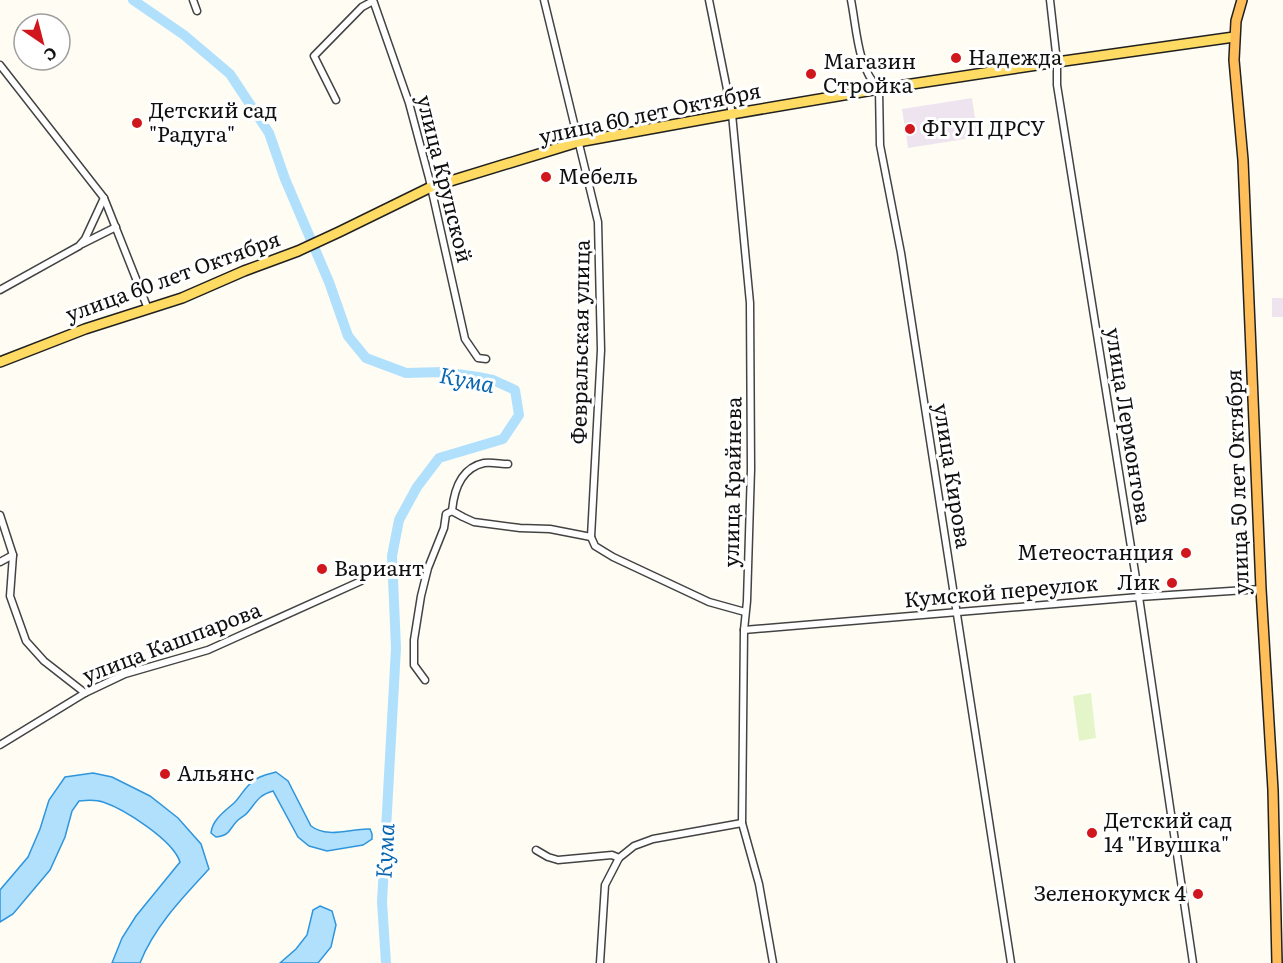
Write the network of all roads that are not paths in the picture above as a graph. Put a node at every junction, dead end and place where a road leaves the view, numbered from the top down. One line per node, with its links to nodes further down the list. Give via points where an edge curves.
1 (193, 0): 8 (street)
2 (373, 0): 13 (street, via 314,56); 16 (street, улица Крупской, via 409,103)
3 (544, 0): 15 (street, Февральская улица)
4 (709, 0): 14 (street, улица Крайнева)
5 (851, 0): 12 (street, via 862,60)
6 (1050, 0): 10 (street, улица Лермонтова)
7 (1242, 0): 9 (highway, улица 50 лет Октября)
8 (196, 11)
9 (1234, 37): 10 (main road, улица 60 лет Октября); 31 (highway, улица 50 лет Октября, via 1243,160)
10 (1057, 62): 12 (main road, улица 60 лет Октября); 32 (street, улица Лермонтова)
11 (0, 65): 17 (street)
12 (879, 89): 14 (main road, улица 60 лет Октября); 34 (street, улица Кирова, via 880,146 901,253)
13 (336, 100)
14 (732, 114): 15 (main road, улица 60 лет Октября); 33 (street, улица Крайнева, via 750,303 751,469)
15 (578, 142): 16 (main road, улица 60 лет Октября); 27 (street, Февральская улица, via 598,222 602,350)
16 (431, 187): 21 (main road, улица 60 лет Октября, via 298,251); 22 (street, улица Крупской, via 465,339 478,358)
17 (104, 198): 18 (street); 19 (street)
18 (116, 227): 19 (street); 21 (street)
19 (79, 246): 20 (street)
20 (0, 290)
21 (148, 309): 23 (main road, улица 60 лет Октября)
22 (486, 359)
23 (0, 362)
24 (508, 465): 25 (street, via 486,463 472,468 454,491)
25 (452, 511): 27 (street, via 474,522); 36 (street, via 446,514 421,596 414,665)
26 (0, 515): 28 (street)
27 (591, 537): 33 (street, Февральская улица, via 595,546 613,557 710,602)
28 (13, 555): 29 (street); 37 (street, via 10,596 26,641 44,661)
29 (0, 562)
30 (361, 581): 37 (street, улица Кашпарова, via 208,650 125,674)
31 (1260, 589): 32 (street, Кумской переулок); 46 (highway, улица 50 лет Октября, via 1273,789)
32 (1139, 597): 34 (street, Кумской переулок); 45 (street, улица Лермонтова)
33 (745, 612): 35 (street, улица Крайнева)
34 (956, 612): 35 (street, Кумской переулок); 44 (street, улица Кирова)
35 (744, 630): 39 (street, улица Крайнева)
36 (425, 680)
37 (85, 693): 38 (street, улица Кашпарова)
38 (0, 745)
39 (742, 823): 41 (street, via 653,839 634,846); 43 (street, улица Крайнева, via 759,884)
40 (536, 850): 41 (street, via 558,860 612,855)
41 (619, 858): 42 (street, via 604,885)
42 (600, 963)
43 (773, 963)
44 (1011, 963)
45 (1193, 963)
46 (1277, 963)

